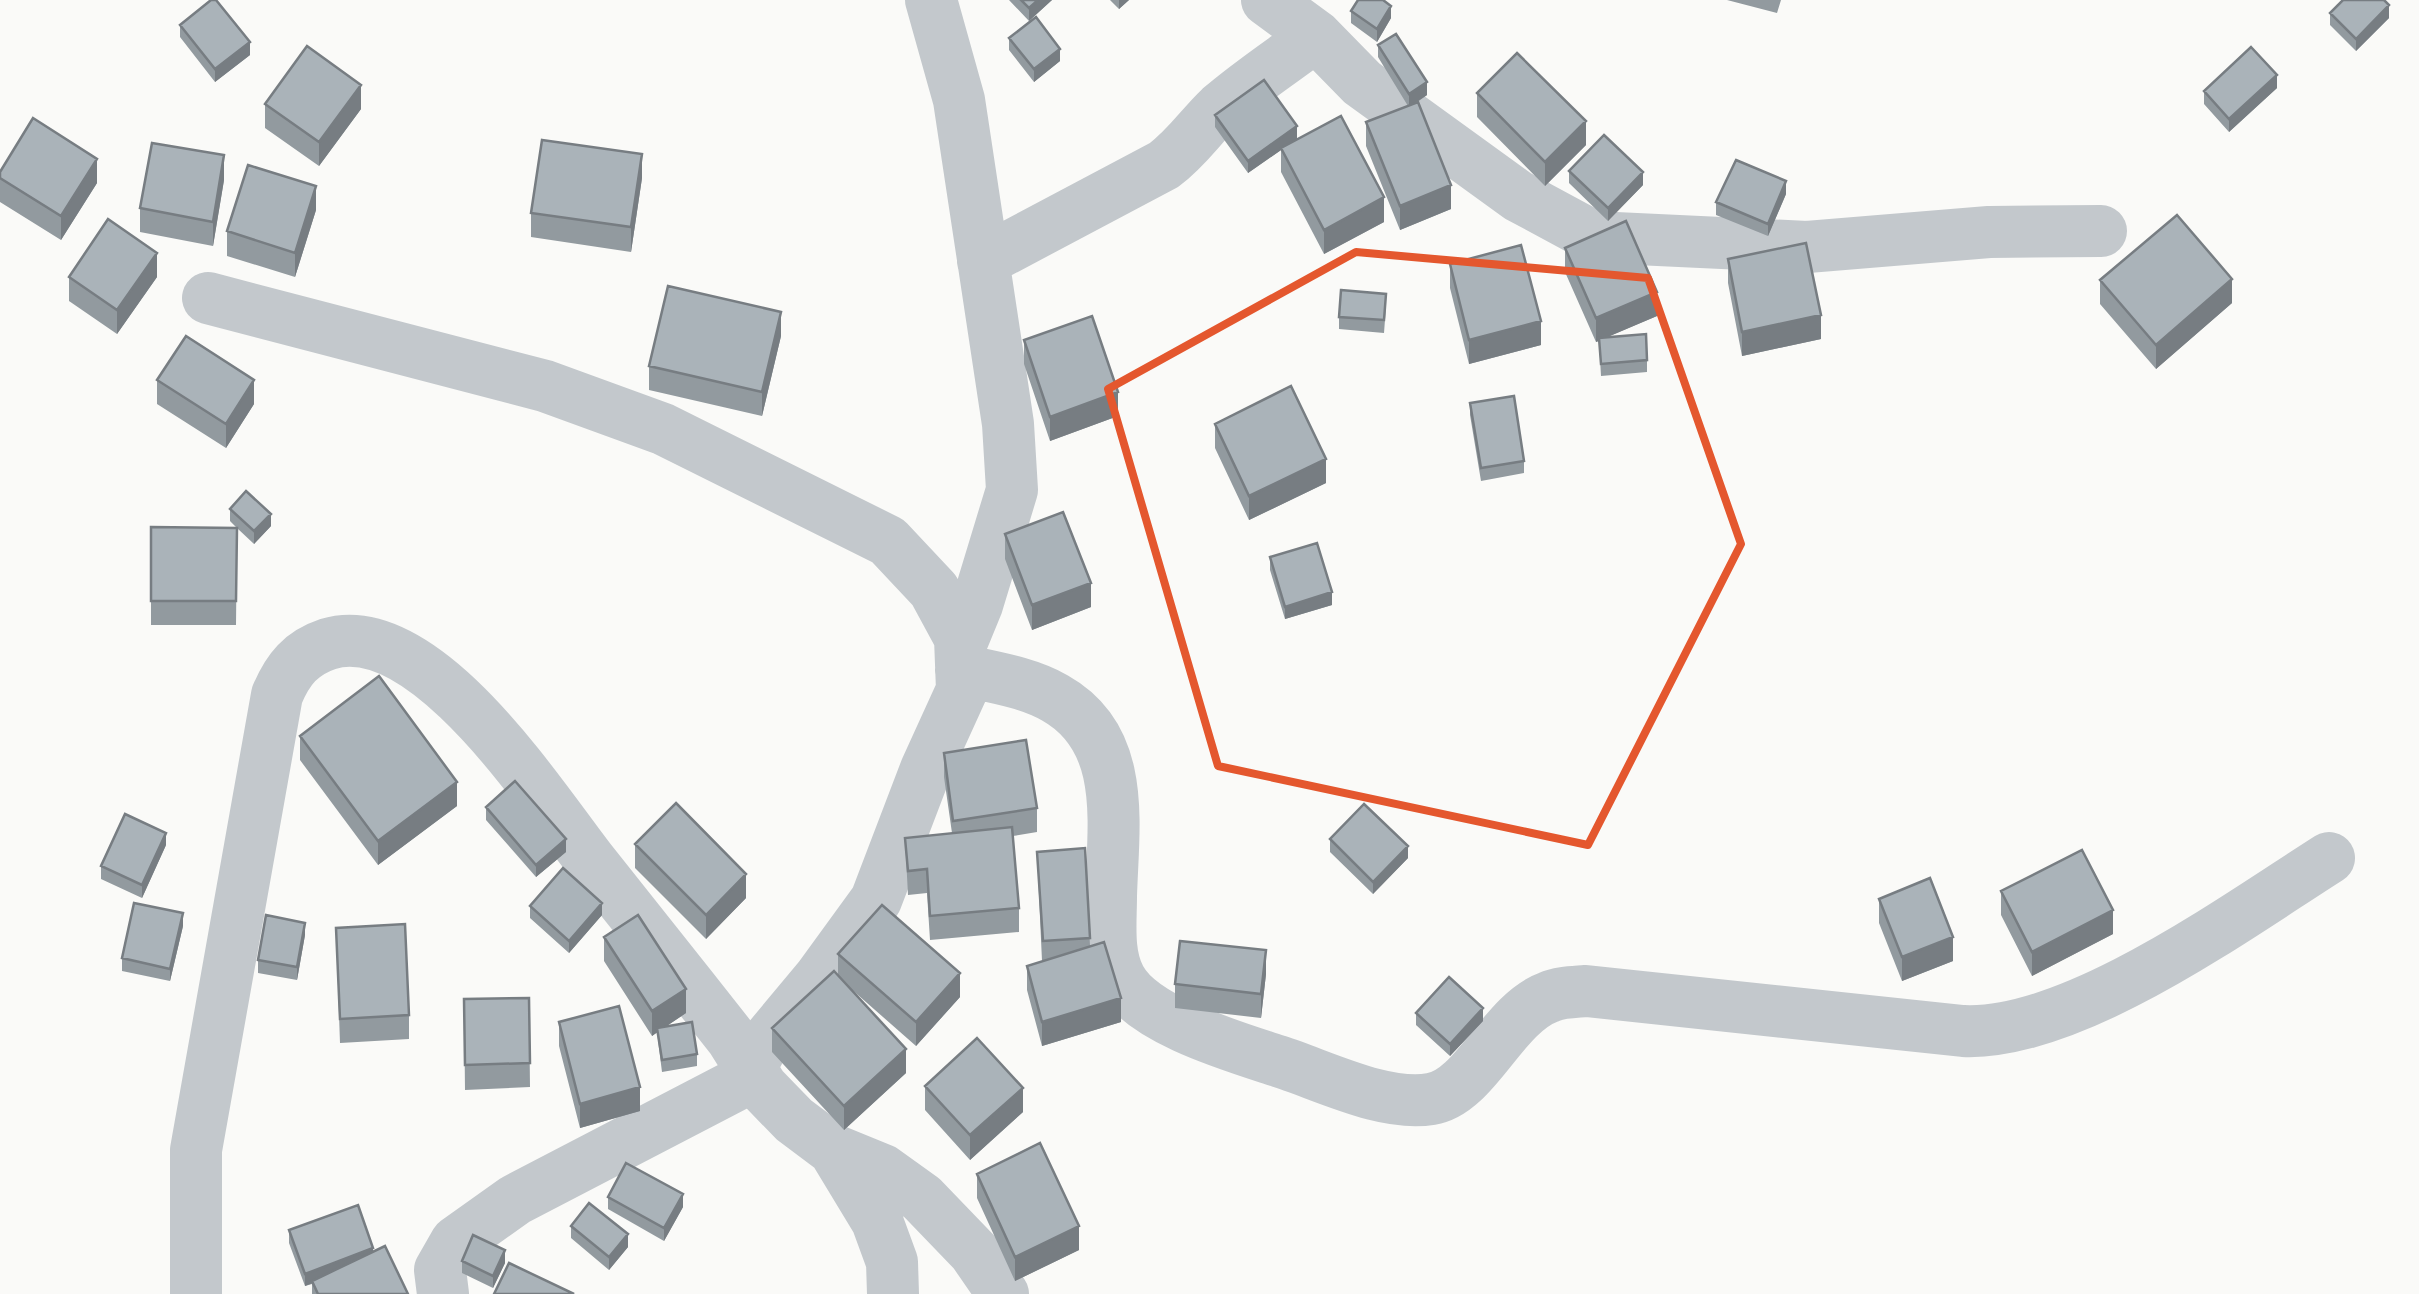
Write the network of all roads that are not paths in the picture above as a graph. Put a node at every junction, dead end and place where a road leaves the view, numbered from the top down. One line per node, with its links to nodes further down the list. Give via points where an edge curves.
1 (930, 0): 5 (street, via 959,100)
2 (1266, 0): 3 (street)
3 (1316, 36): 4 (street, via 1362,84 1518,196 1594,236 1807,246); 5 (street, via 1235,96 1164,165)
4 (2101, 230)
5 (983, 261): 7 (street, via 1012,490)
6 (208, 298): 7 (street, via 546,386 663,429 888,541 934,590 960,638)
7 (961, 657): 8 (street, via 1054,697 1085,719 1106,754 1114,807 1111,951 1121,980 1140,1002 1248,1052 1396,1098 1432,1100 1455,1087 1522,1014 1549,996 1586,990 1963,1031 2020,1027 2076,1006 2186,948); 9 (street, via 962,690 876,900 761,1048)
8 (2329, 858)
9 (753, 1072): 10 (street, via 794,1120); 11 (street, via 475,713 383,644 346,639 323,646 288,671 277,695 196,1150); 12 (street, via 516,1200 456,1242 440,1270)
10 (834, 1150): 13 (street, via 877,1221 892,1262); 14 (street, via 883,1170 922,1198)
11 (196, 1294)
12 (443, 1294)
13 (892, 1294)
14 (1004, 1294)

